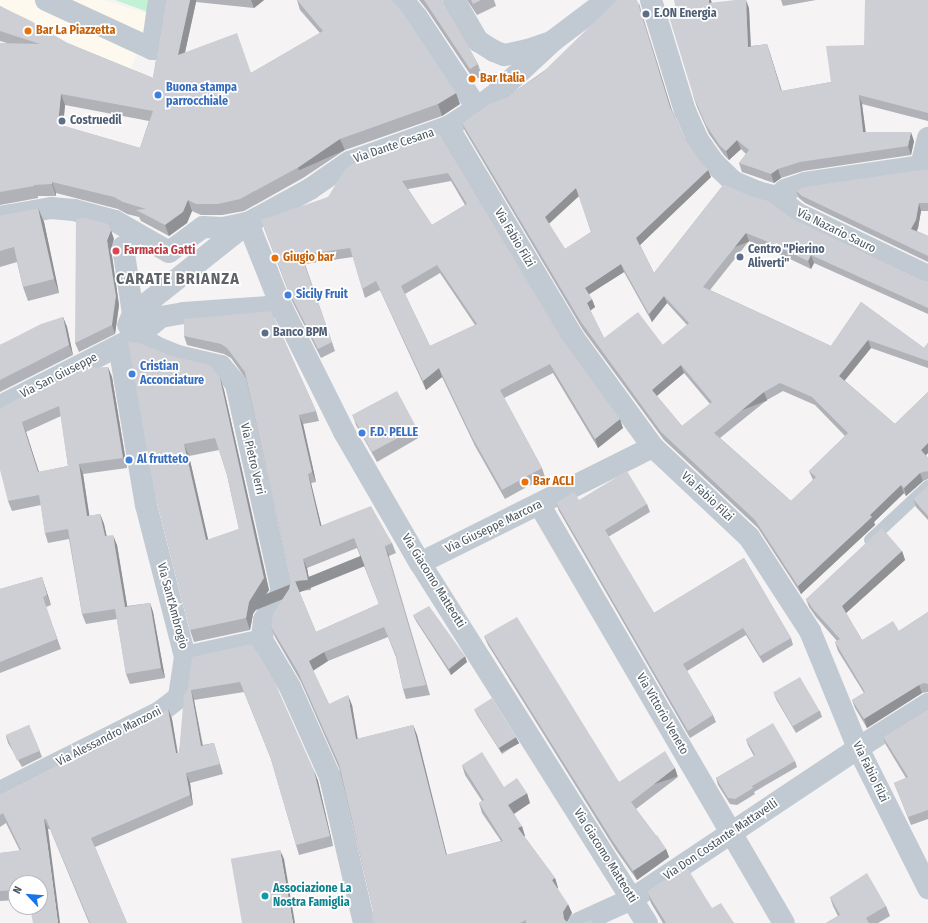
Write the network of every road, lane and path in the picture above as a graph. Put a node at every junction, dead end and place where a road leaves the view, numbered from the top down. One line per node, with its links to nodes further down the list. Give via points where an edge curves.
1 (46, 0): 2 (street, via 152,49)
2 (159, 0)
3 (403, 0): 10 (street)
4 (454, 0): 8 (street, via 478,41 494,52)
5 (607, 0): 7 (street, Via Dante Cesana)
6 (651, 0): 14 (street, Via Nazario Sauro, via 685,111 698,140 714,163 734,182)
7 (554, 40): 8 (street, Via Dante Cesana, via 528,50); 9 (street, Via Dante Cesana)
8 (504, 55): 9 (street, via 503,80)
9 (498, 92): 10 (street, Via Dante Cesana)
10 (478, 108): 11 (street, Via Dante Cesana)
11 (448, 127): 16 (street, Via Dante Cesana, via 349,162 310,189); 24 (street, Via Fabio Filzi, via 573,337)
12 (928, 138): 13 (street)
13 (925, 166): 14 (street, via 805,183 785,190)
14 (777, 197): 18 (street, Via Nazario Sauro, via 798,214)
15 (0, 217): 16 (street, via 51,208 74,210 115,222 169,252 203,227 223,228)
16 (248, 223): 19 (street, Via Giacomo Matteotti); 20 (street)
17 (122, 247): 20 (street)
18 (928, 276)
19 (281, 306): 21 (street, Via San Giuseppe, via 161,317); 28 (street, Via Giacomo Matteotti, via 344,432)
20 (133, 314): 22 (street)
21 (138, 336): 22 (street, Via San Giuseppe); 29 (street, Via Pietro Verri, via 178,356 221,366 236,384 282,592 264,620)
22 (119, 346): 23 (street, Via San Giuseppe); 30 (street, Via Sant'Ambrogio, via 146,505)
23 (0, 406)
24 (653, 447): 26 (street, Via Giuseppe Marcora); 32 (street, Via Fabio Filzi, via 749,537 801,603)
25 (928, 486): 27 (lane)
26 (539, 504): 28 (street, Via Giuseppe Marcora); 34 (street, Via Vittorio Veneto)
27 (859, 550)
28 (420, 563): 36 (street, Via Giacomo Matteotti)
29 (262, 640): 30 (street, Via Sant'Ambrogio); 37 (street, via 290,687 330,777)
30 (185, 657): 33 (street, Via Alessandro Manzoni, via 179,697 160,712)
31 (928, 704): 32 (street, Via Don Costante Mattavelli)
32 (858, 748): 34 (street, Via Don Costante Mattavelli); 35 (street, Via Fabio Filzi)
33 (0, 792)
34 (732, 833): 36 (street, Via Don Costante Mattavelli); 40 (street, Via Vittorio Veneto)
35 (928, 888)
36 (632, 899): 38 (street, Via Don Costante Mattavelli); 39 (street, Via Giacomo Matteotti)
37 (364, 923)
38 (579, 923)
39 (647, 923)
40 (784, 923)

